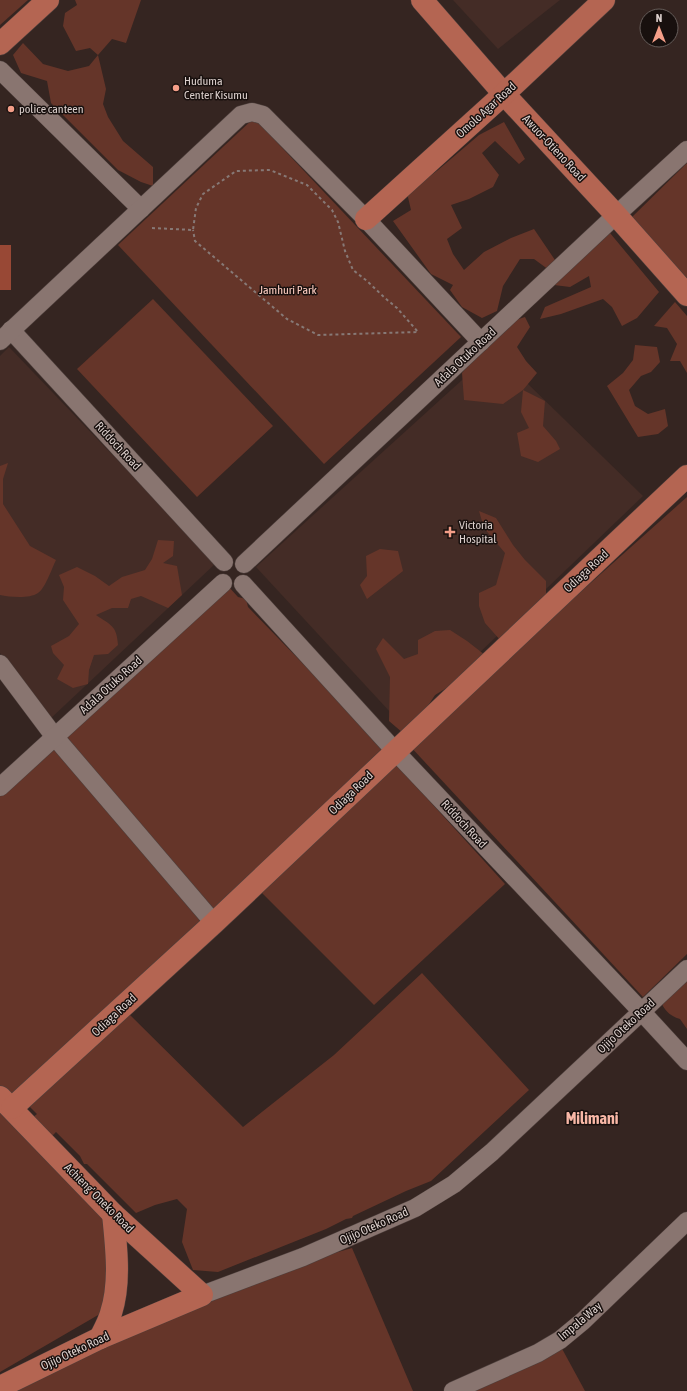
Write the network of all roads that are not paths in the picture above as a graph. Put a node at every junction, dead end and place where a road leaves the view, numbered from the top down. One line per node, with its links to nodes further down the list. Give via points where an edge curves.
1 (48, 0): 4 (main road)
2 (422, 0): 6 (main road, Awuor-Otieno Road)
3 (604, 0): 6 (main road, Omolo Agar Road)
4 (0, 44)
5 (0, 70): 8 (street)
6 (504, 94): 9 (main road, Awuor-Otieno Road); 10 (main road, Omolo Agar Road)
7 (687, 150): 9 (street, Adala Otuko Road)
8 (141, 209): 10 (street, via 241,115 252,112 263,115); 12 (street)
9 (616, 215): 11 (main road, Awuor-Otieno Road); 13 (street, Adala Otuko Road)
10 (366, 219): 13 (street)
11 (687, 296)
12 (6, 336): 15 (street, Riddoch Road)
13 (481, 342): 16 (street, Adala Otuko Road)
14 (687, 476): 21 (main road, Odiaga Road)
15 (224, 562): 16 (street, via 235,559); 17 (street, via 219,572)
16 (244, 564): 18 (street, via 248,574)
17 (223, 583): 18 (street, via 233,587); 20 (street, Adala Otuko Road)
18 (243, 584): 21 (street, Riddoch Road)
19 (0, 664): 20 (street)
20 (54, 736): 22 (street, Adala Otuko Road); 23 (street)
21 (395, 751): 23 (main road, Odiaga Road); 25 (street, Riddoch Road)
22 (0, 787)
23 (214, 923): 27 (main road, Odiaga Road)
24 (687, 969): 25 (street, Ojijo Oteko Road)
25 (641, 1011): 26 (street, Riddoch Road); 30 (street, Ojijo Oteko Road, via 492,1152 454,1184 415,1208 303,1257)
26 (687, 1062)
27 (6, 1102): 28 (main road, Achieng' Oneko Road)
28 (113, 1214): 30 (main road, Achieng' Oneko Road); 31 (main road, via 116,1281 111,1313)
29 (687, 1221): 33 (street, Impala Way, via 583,1322 560,1340 538,1353)
30 (202, 1295): 31 (main road, Ojijo Oteko Road)
31 (100, 1338): 32 (main road, Ojijo Oteko Road)
32 (0, 1387)
33 (452, 1391)

